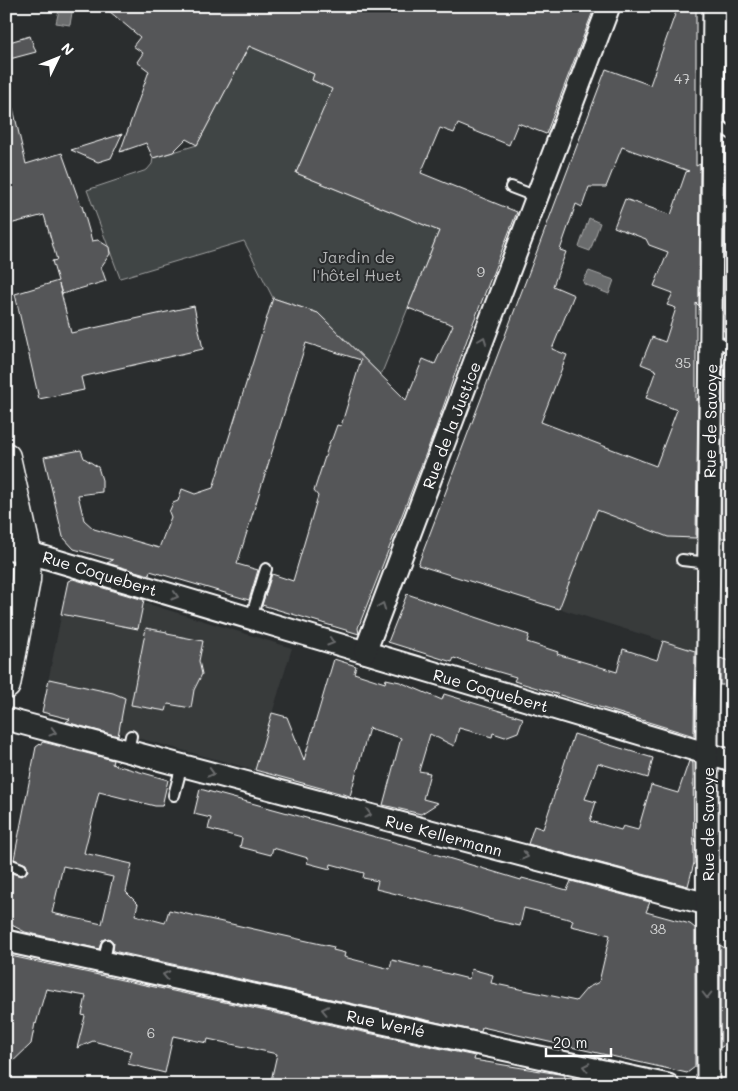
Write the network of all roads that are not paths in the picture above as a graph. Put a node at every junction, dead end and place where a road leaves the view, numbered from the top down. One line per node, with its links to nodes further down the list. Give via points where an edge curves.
1 (610, 6): 6 (street, Rue de la Justice)
2 (714, 6): 3 (street, Rue de Savoye)
3 (713, 121): 4 (lane); 7 (street, Rue de Savoye)
4 (732, 134)
5 (510, 187): 6 (lane)
6 (537, 198): 15 (street, Rue de la Justice, one-way to 6)
7 (711, 339): 8 (lane, Rue de Savoye); 12 (street, Rue de Savoye)
8 (732, 348)
9 (6, 457): 10 (main road)
10 (17, 550): 14 (street, Rue Coquebert, one-way to 14); 16 (main road, via 26,580)
11 (682, 560): 12 (lane)
12 (709, 564): 18 (street, Rue de Savoye)
13 (266, 569): 14 (lane)
14 (251, 618): 15 (street, Rue Coquebert, one-way to 15)
15 (365, 652): 18 (street, Rue Coquebert)
16 (6, 685)
17 (6, 719): 20 (street, Rue Kellermann, one-way to 20, via 129,744)
18 (708, 754): 19 (street, Rue Coquebert); 24 (street, Rue de Savoye)
19 (732, 761)
20 (182, 765): 21 (lane); 24 (street, Rue Kellermann, one-way to 24)
21 (174, 795)
22 (6, 863): 23 (lane)
23 (22, 869)
24 (707, 904): 27 (street, Rue de Savoye, one-way to 27, via 702,962)
25 (6, 941): 26 (street, Rue Werlé, one-way to 25, via 106,954)
26 (668, 1085)
27 (708, 1085)

